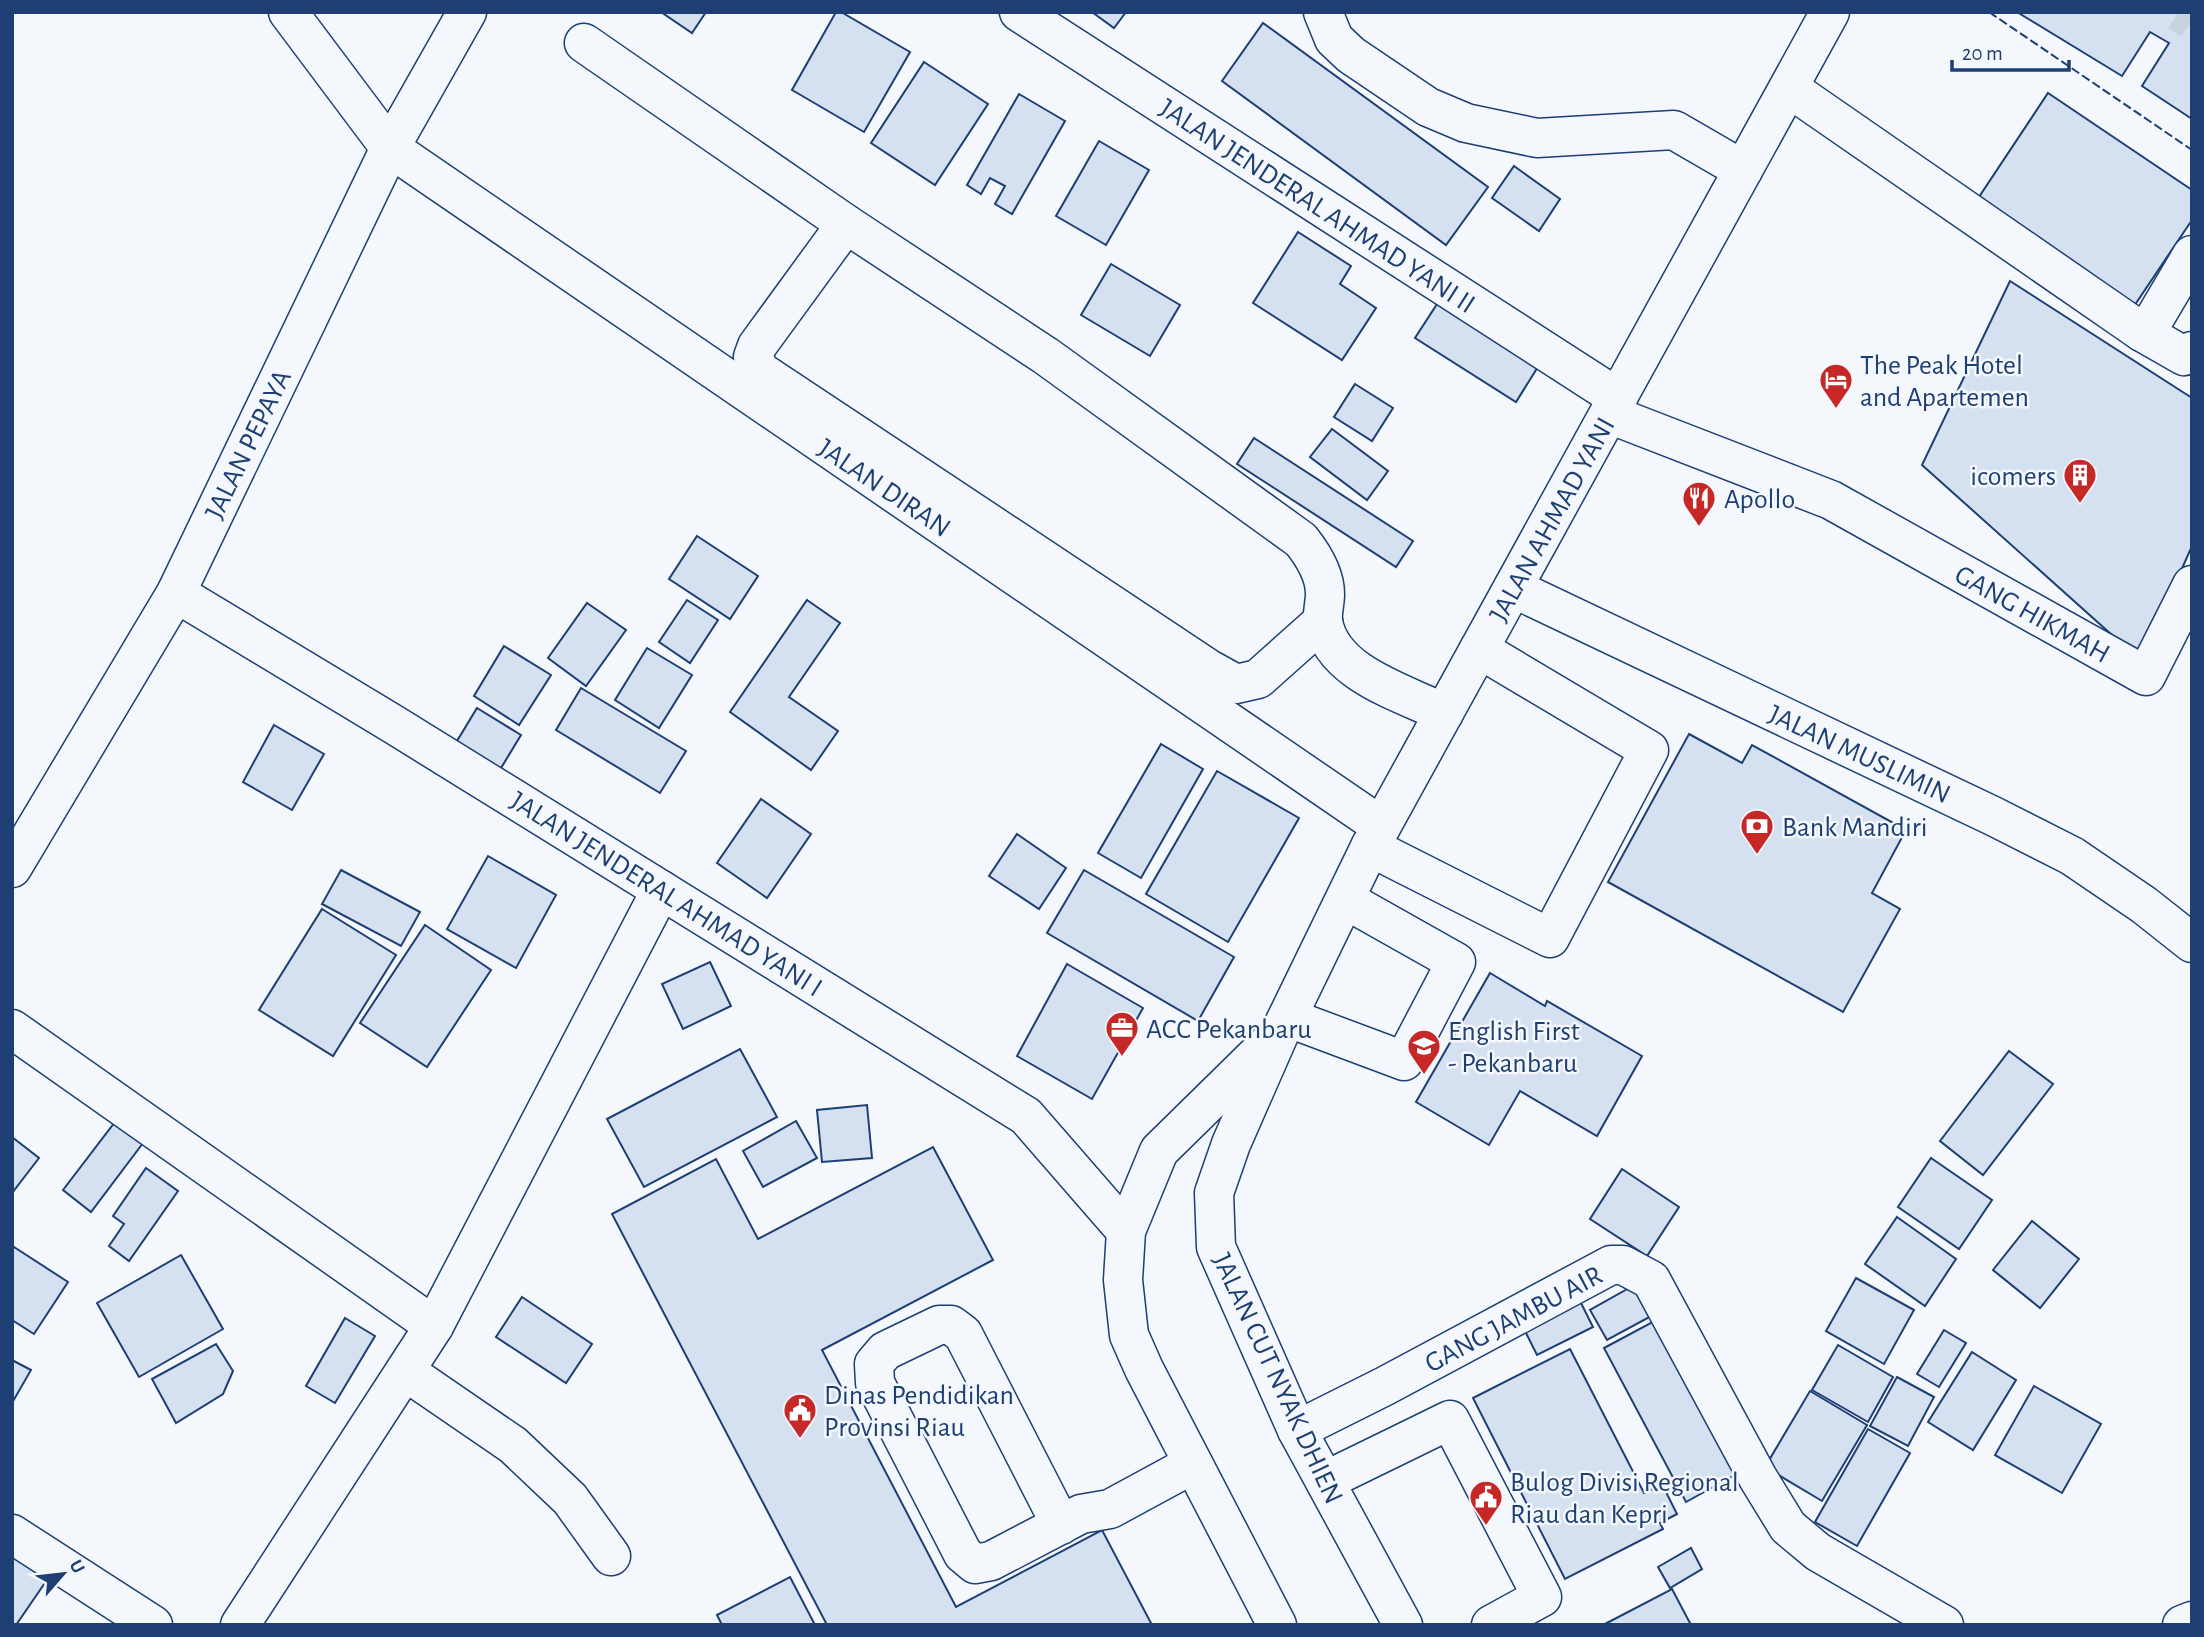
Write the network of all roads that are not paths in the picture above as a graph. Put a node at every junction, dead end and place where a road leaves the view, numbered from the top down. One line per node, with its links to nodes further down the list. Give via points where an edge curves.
1 (288, 12): 8 (street, JALAN DIRAN)
2 (1019, 12): 14 (street, JALAN JENDERAL AHMAD YANI II)
3 (1323, 12): 9 (street, via 1334,39 1351,55 1428,107 1466,123 1537,138 1674,130)
4 (1830, 12): 7 (street, JALAN AHMAD YANI)
5 (463, 15): 8 (street, JALAN PEPAYA)
6 (584, 43): 10 (street)
7 (1789, 88): 9 (street, JALAN AHMAD YANI); 12 (street)
8 (390, 148): 18 (street, JALAN PEPAYA); 22 (street, JALAN DIRAN)
9 (1743, 170): 14 (street, JALAN AHMAD YANI)
10 (846, 224): 19 (street, via 1046,356 1301,540 1315,558 1325,590); 19 (street, via 757,346 753,357 760,371 1236,684 1258,680)
11 (2192, 255): 12 (street)
12 (2142, 332): 13 (street, via 2185,356)
13 (2192, 351)
14 (1613, 406): 15 (street, JALAN JENDERAL AHMAD YANI II); 17 (street, JALAN AHMAD YANI)
15 (1831, 500): 16 (street, GANG HIKMAH, via 2147,676)
16 (2192, 585)
17 (1513, 588): 20 (street, JALAN AHMAD YANI); 26 (street, JALAN MUSLIMIN, via 2072,856)
18 (176, 593): 23 (street, JALAN PEPAYA); 24 (street, JALAN JENDERAL AHMAD YANI I)
19 (1323, 621): 21 (street, via 1338,654 1352,667)
20 (1479, 649): 21 (street, JALAN AHMAD YANI); 22 (street, JALAN DIRAN, via 1649,750 1550,938)
21 (1444, 713): 22 (street, JALAN AHMAD YANI)
22 (1375, 837): 25 (street, JALAN AHMAD YANI)
23 (12, 868)
24 (661, 890): 29 (street, JALAN JENDERAL AHMAD YANI I, via 1026,1116); 30 (street)
25 (1346, 900): 27 (street, JALAN AHMAD YANI); 27 (street, via 1456,962 1404,1061)
26 (2192, 943)
27 (1285, 1024): 29 (street, via 1159,1151); 32 (street, JALAN CUT NYAK DHIEN, via 1214,1193 1216,1247)
28 (12, 1029): 30 (street)
29 (1126, 1231): 33 (street, via 1123,1280 1129,1335)
30 (434, 1325): 31 (street)
31 (405, 1371): 37 (street, via 513,1445 570,1499); 41 (street)
32 (1297, 1430): 34 (street, JALAN CUT NYAK DHIEN); 44 (street, GANG JAMBU AIR, via 1611,1265 1623,1265 1651,1280 1788,1527 1818,1552)
33 (1193, 1464): 35 (street, via 1110,1510 1081,1514); 42 (street)
34 (1325, 1481): 39 (street, JALAN CUT NYAK DHIEN); 43 (street, via 1450,1420 1542,1597)
35 (1061, 1525): 35 (street, via 991,1562 975,1564 963,1554 875,1383 874,1364 885,1351 939,1325 951,1325 964,1334)
36 (12, 1534): 40 (street)
37 (611, 1556)
38 (2192, 1620): 45 (street)
39 (1393, 1622)
40 (153, 1625)
41 (240, 1625)
42 (1277, 1625)
43 (1491, 1625)
44 (1944, 1625)
45 (2182, 1625)

